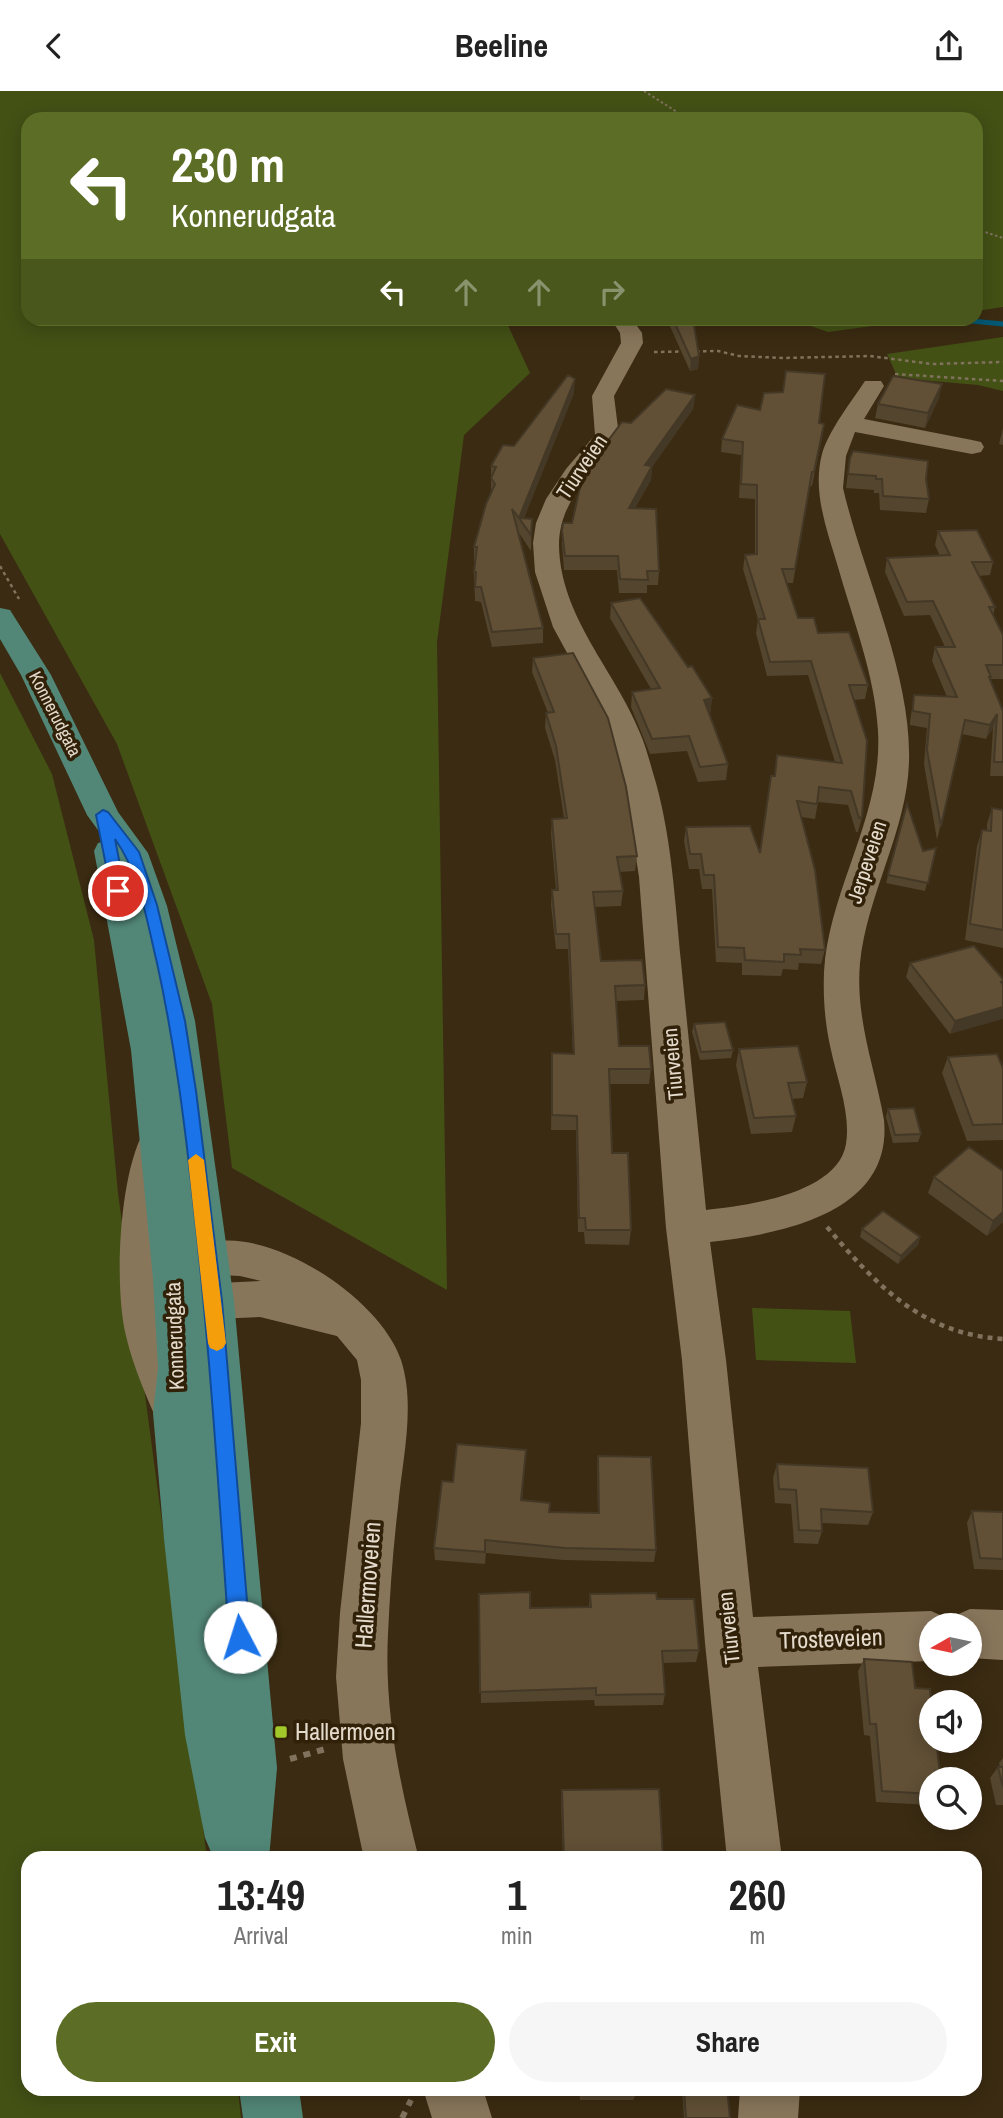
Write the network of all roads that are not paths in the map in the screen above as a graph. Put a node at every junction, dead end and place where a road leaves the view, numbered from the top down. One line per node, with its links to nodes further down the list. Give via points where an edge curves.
1 (625, 334): 8 (street, Tiurveien, via 603,396 607,436 559,499 549,523 548,572 567,627 625,732 641,786 661,917)
2 (873, 386): 3 (street, Jerpeveien)
3 (850, 424): 4 (street); 8 (street, Jerpeveien, via 835,451 830,488 884,682 894,755 885,808 851,913 841,962 844,1031 866,1140 861,1161 832,1193 740,1224)
4 (972, 447)
5 (0, 616): 6 (main road, Konnerudgata, via 36,675)
6 (103, 815): 7 (main road, Konnerudgata, via 150,1050); 9 (main road, Konnerudgata, via 132,852 164,959 188,1091)
7 (160, 1132): 9 (main road, Konnerudgata); 12 (street, via 145,1195 140,1259 147,1335)
8 (687, 1228): 16 (street, Tiurveien)
9 (191, 1269): 10 (main road, Konnerudgata); 11 (street, Hallermoveien, via 227,1258 278,1270 307,1286); 12 (main road, Konnerudgata)
10 (213, 1301): 11 (street, via 260,1299); 18 (main road, Konnerudgata, via 250,1767)
11 (347, 1320): 19 (street, Hallermoveien, via 369,1341 382,1383 383,1424 374,1492 362,1697)
12 (176, 1413): 17 (main road, Konnerudgata, via 211,1735)
13 (982, 1634): 14 (street)
14 (1003, 1635)
15 (919, 1636): 16 (street, Trosteveien)
16 (730, 1643): 20 (street, Tiurveien)
17 (237, 1851)
18 (240, 1851)
19 (390, 1851)
20 (754, 1851)
21 (270, 2096): 24 (main road)
22 (455, 2096): 25 (street)
23 (770, 2096): 26 (street)
24 (273, 2118)
25 (462, 2118)
26 (768, 2118)

